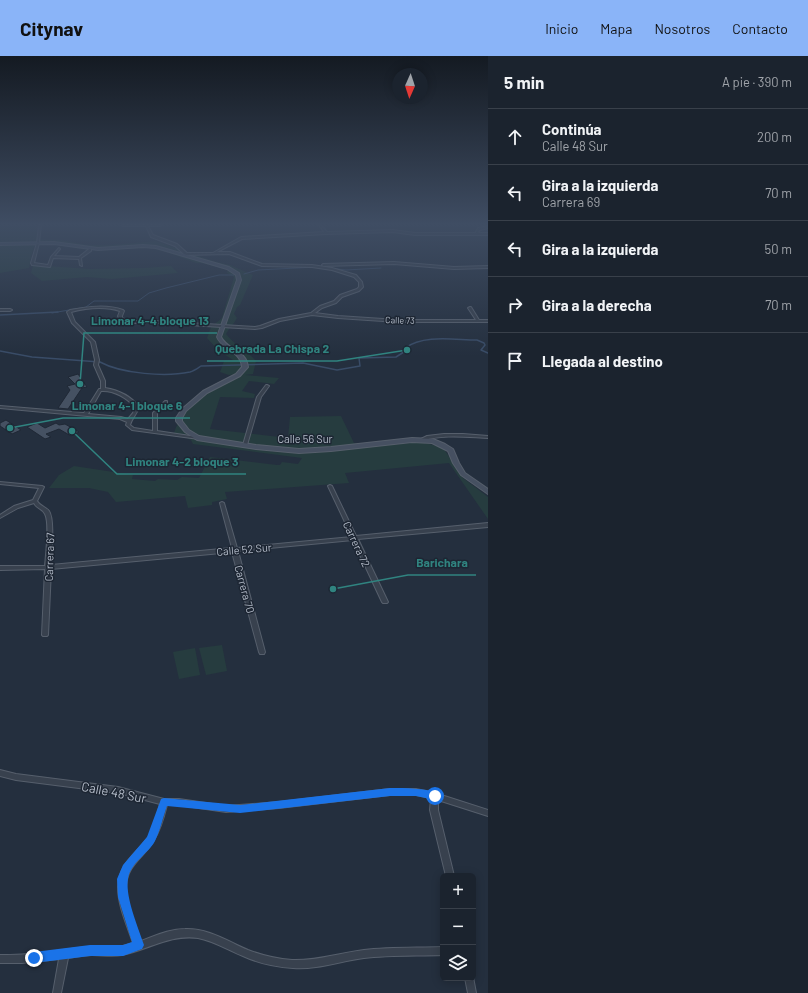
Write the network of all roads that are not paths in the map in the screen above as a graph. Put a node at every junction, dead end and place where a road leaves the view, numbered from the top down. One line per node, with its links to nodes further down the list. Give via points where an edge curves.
1 (229, 269): 9 (street, via 239,275 239,280)
2 (328, 269): 6 (street, via 352,275 358,279 361,287 340,296 335,302 321,307)
3 (470, 308): 7 (street)
4 (0, 310): 5 (street)
5 (10, 310)
6 (312, 314): 7 (street, Calle 73, via 398,320); 9 (street, via 278,320 258,328)
7 (478, 321): 8 (street, Calle 73)
8 (488, 321)
9 (223, 325): 11 (street, via 127,322 120,317 122,311 114,308 70,311 73,322 93,342); 20 (street, via 220,340 244,359 246,367 242,372 204,392 184,410 179,421 186,431)
10 (268, 386): 22 (street, via 259,397)
11 (103, 389): 14 (street, via 135,403); 15 (street)
12 (166, 402): 18 (street, via 155,413)
13 (0, 407): 15 (street)
14 (135, 413): 16 (street); 17 (street)
15 (84, 414): 16 (street)
16 (121, 418): 17 (street)
17 (129, 421): 18 (street, Calle 56 Sur, via 128,425 133,429)
18 (155, 432): 20 (street, Calle 56 Sur)
19 (488, 437): 21 (street, Calle 56 Sur, via 444,436)
20 (197, 438): 22 (street, Calle 56 Sur)
21 (422, 440): 22 (street, Calle 56 Sur, via 299,450); 25 (street, via 439,443 451,450 463,474)
22 (245, 445)
23 (0, 483): 26 (street, via 42,487)
24 (330, 486): 30 (street, Carrera 72)
25 (488, 492)
26 (35, 501): 28 (street, via 16,508); 33 (street, Carrera 67, via 47,512 50,523)
27 (222, 503): 31 (street, Carrera 70)
28 (0, 518)
29 (488, 525): 30 (street, Calle 52 Sur)
30 (355, 538): 31 (street, Calle 52 Sur); 34 (street, Carrera 72)
31 (235, 549): 33 (street, Calle 52 Sur); 36 (street, Carrera 70)
32 (0, 568): 33 (street, Calle 52 Sur)
33 (49, 568): 35 (street, Carrera 67)
34 (385, 602)
35 (45, 635)
36 (262, 652)
37 (0, 773): 39 (street, Calle 48 Sur, via 118,790)
38 (435, 796): 39 (street, Calle 48 Sur, via 416,792 390,792 240,809); 40 (street, Calle 48 Sur); 41 (street, via 434,810)
39 (164, 802): 42 (street, via 151,839 134,858 123,879 124,897)
40 (488, 813)
41 (449, 873)
42 (138, 945): 43 (street, via 154,938 176,934 199,934 220,940 251,955 292,964 323,962 363,954); 44 (street, via 123,950)
43 (440, 951)
44 (64, 954): 45 (street); 47 (street)
45 (0, 959)
46 (470, 981): 48 (street)
47 (56, 993)
48 (472, 993)

